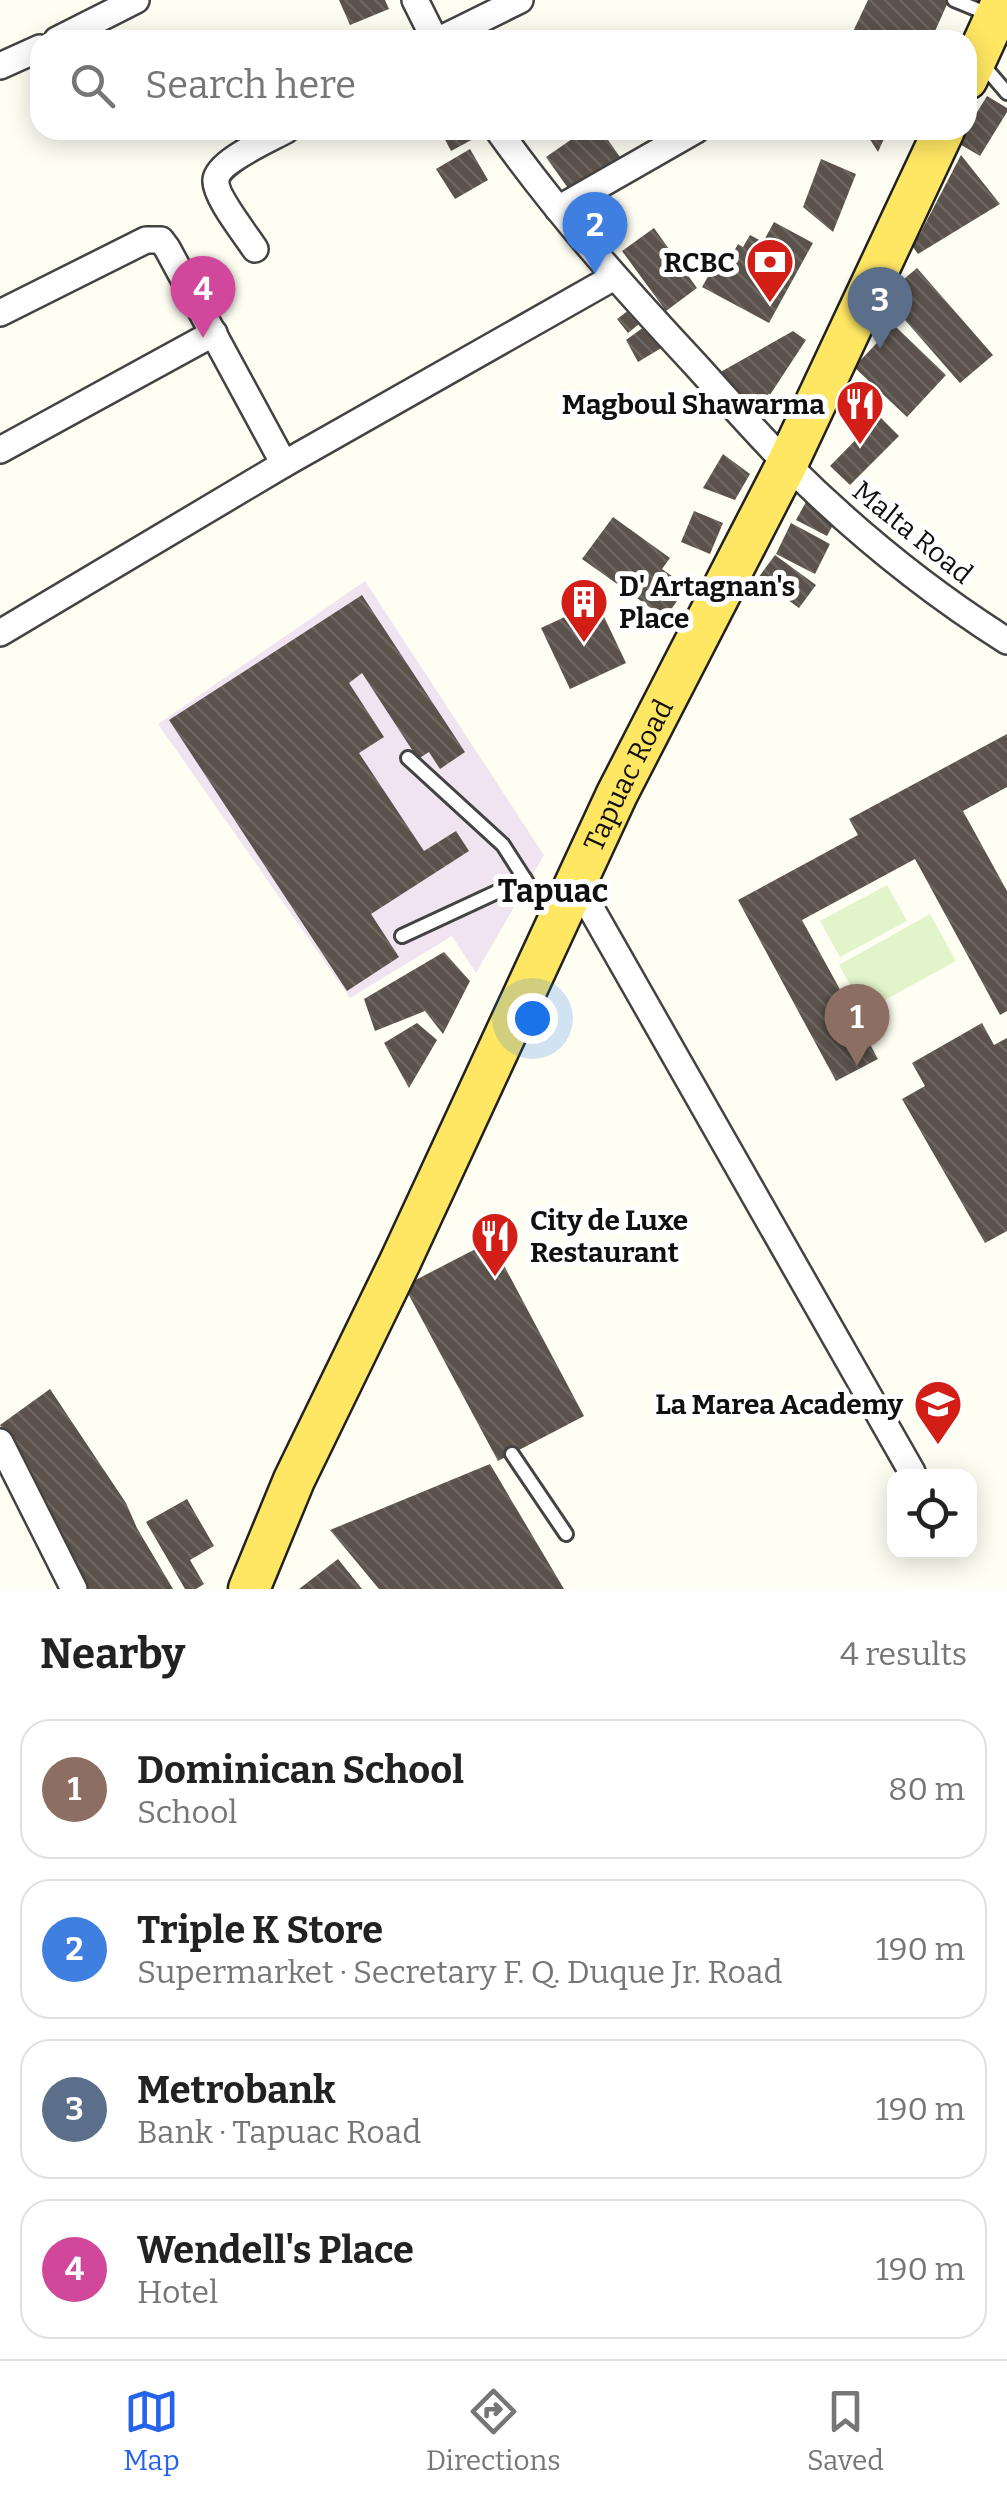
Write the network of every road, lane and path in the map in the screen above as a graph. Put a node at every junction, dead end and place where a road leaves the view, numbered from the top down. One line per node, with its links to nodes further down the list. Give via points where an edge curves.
1 (136, 0): 6 (street)
2 (415, 0): 7 (street)
3 (520, 0): 8 (street)
4 (954, 0): 5 (lane)
5 (999, 8): 10 (main road)
6 (77, 30)
7 (432, 30)
8 (458, 30)
9 (30, 52): 11 (street)
10 (977, 57)
11 (0, 66)
12 (977, 72): 13 (lane)
13 (1007, 93)
14 (268, 140): 19 (street, via 215,178)
15 (505, 140): 18 (street, Malta Road)
16 (679, 140): 18 (street)
17 (939, 140): 25 (main road, Tapuac Road)
18 (558, 209): 20 (street, Malta Road)
19 (255, 250)
20 (614, 277): 24 (street); 25 (street, Malta Road)
21 (0, 314): 22 (street, via 146,240 160,240)
22 (214, 332): 23 (street); 24 (street)
23 (0, 450)
24 (284, 464): 26 (street)
25 (787, 464): 27 (street, Malta Road, via 894,559); 30 (main road, Tapuac Road)
26 (0, 633)
27 (1007, 641)
28 (408, 758): 29 (lane, via 503,845)
29 (526, 880): 31 (lane); 32 (lane)
30 (576, 882): 31 (main road, Tapuac Road); 35 (street)
31 (555, 926): 38 (main road, Tapuac Road, via 406,1268 294,1480)
32 (402, 936)
33 (0, 1442): 37 (street)
34 (512, 1454): 36 (lane)
35 (910, 1469)
36 (566, 1534)
37 (74, 1589)
38 (249, 1589)

